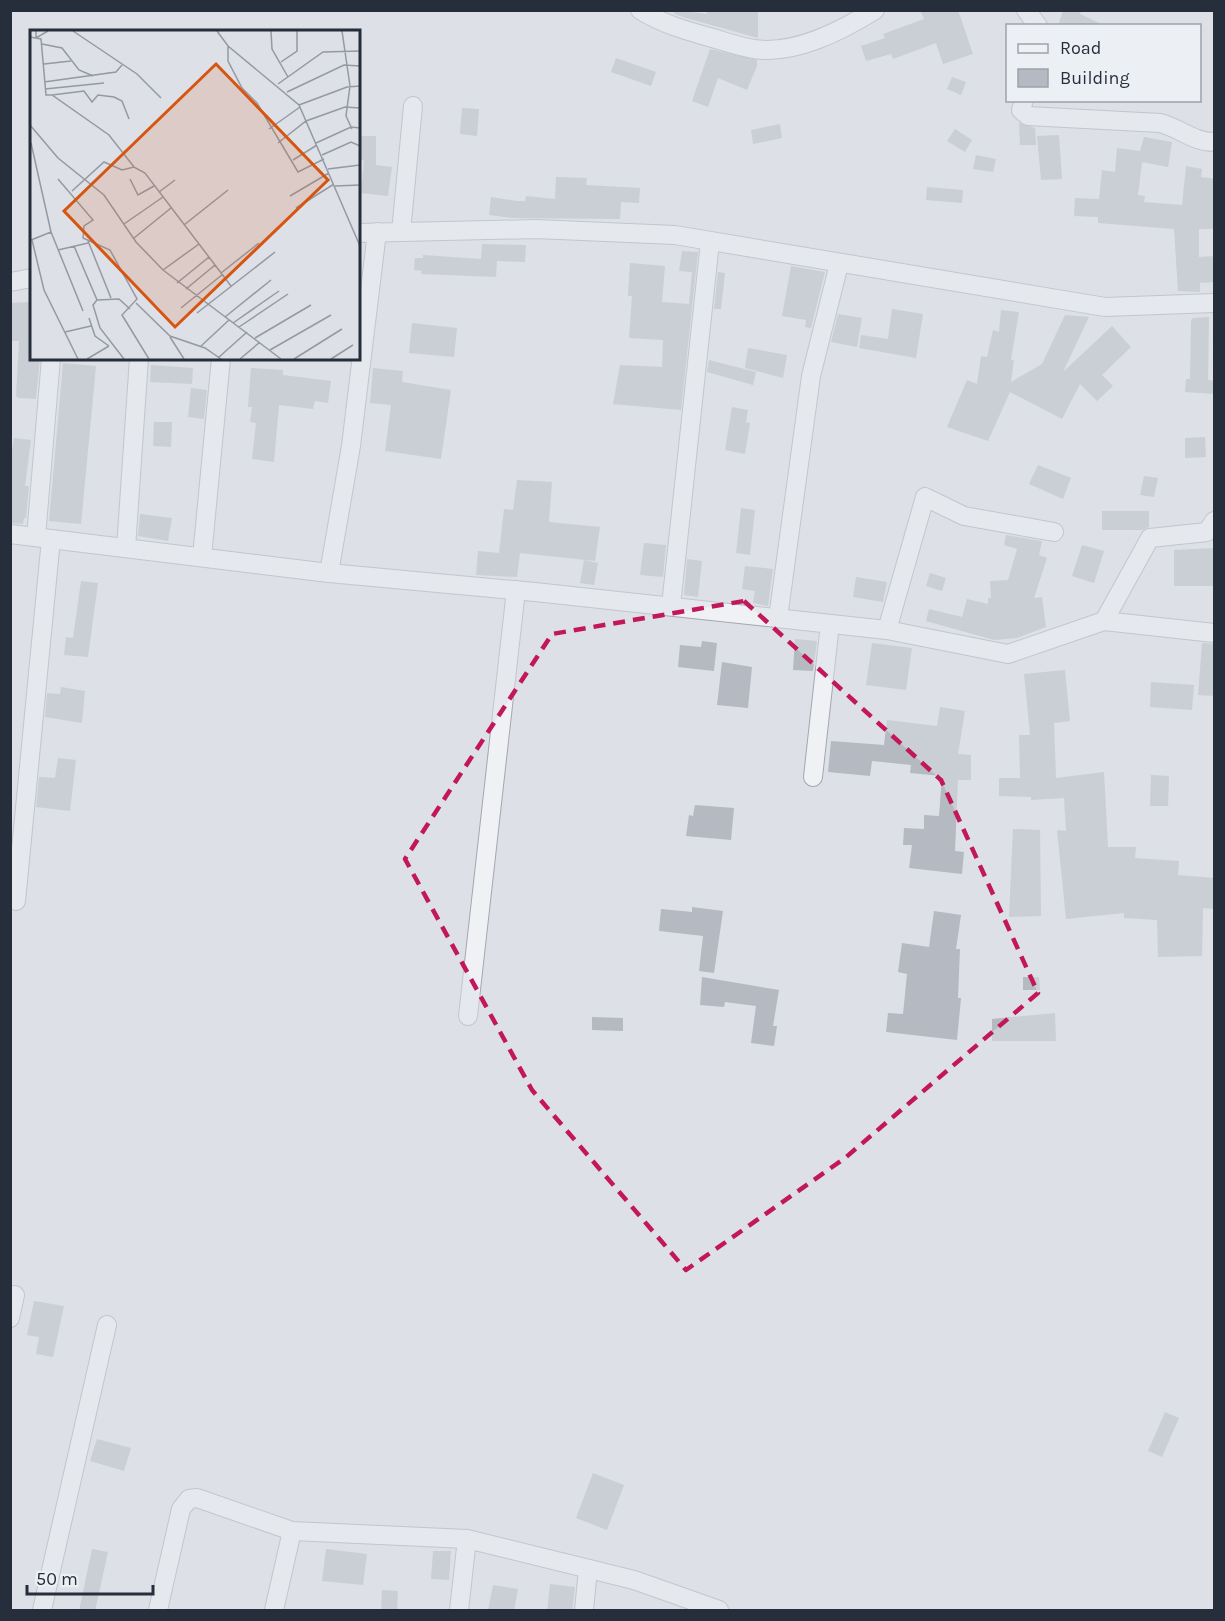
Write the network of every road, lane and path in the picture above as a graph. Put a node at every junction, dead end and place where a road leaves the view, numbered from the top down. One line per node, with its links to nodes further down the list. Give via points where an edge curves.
1 (640, 10): 2 (street, via 665,25 753,49 772,50 816,40)
2 (875, 10)
3 (1026, 10): 4 (street)
4 (1036, 24)
5 (1023, 102): 7 (street, via 1021,110 1028,116 1160,123 1192,138)
6 (413, 106): 9 (street)
7 (1215, 142)
8 (377, 232): 9 (street); 10 (street); 25 (street, via 351,446)
9 (401, 232): 11 (street, via 536,229 675,236)
10 (360, 233)
11 (711, 242): 12 (street); 27 (street)
12 (839, 264): 15 (street, via 1105,307); 28 (street, via 811,376)
13 (30, 278): 14 (street)
14 (10, 282)
15 (1215, 303)
16 (51, 360): 22 (street)
17 (139, 360): 23 (street)
18 (221, 360): 24 (street)
19 (1215, 521): 29 (street, via 1207,532 1150,538)
20 (1054, 532): 31 (street, via 964,516 925,497)
21 (10, 534): 22 (street)
22 (44, 538): 23 (street); 34 (street)
23 (126, 548): 24 (street)
24 (202, 557): 25 (street)
25 (329, 573): 26 (street)
26 (516, 590): 27 (street); 35 (street)
27 (671, 606): 28 (street)
28 (778, 618): 30 (street)
29 (1104, 621): 31 (street, via 1008,654); 32 (street)
30 (830, 624): 31 (street); 33 (street)
31 (886, 630)
32 (1215, 633)
33 (813, 777)
34 (16, 901)
35 (468, 1016)
36 (15, 1295): 37 (street)
37 (10, 1318)
38 (107, 1325): 42 (street)
39 (292, 1531): 40 (street); 43 (street, via 197,1498 189,1499 181,1509); 44 (street)
40 (467, 1539): 41 (street); 45 (street)
41 (588, 1569): 46 (street); 47 (street, via 634,1580)
42 (42, 1611)
43 (158, 1611)
44 (274, 1611)
45 (459, 1611)
46 (584, 1611)
47 (719, 1611)

